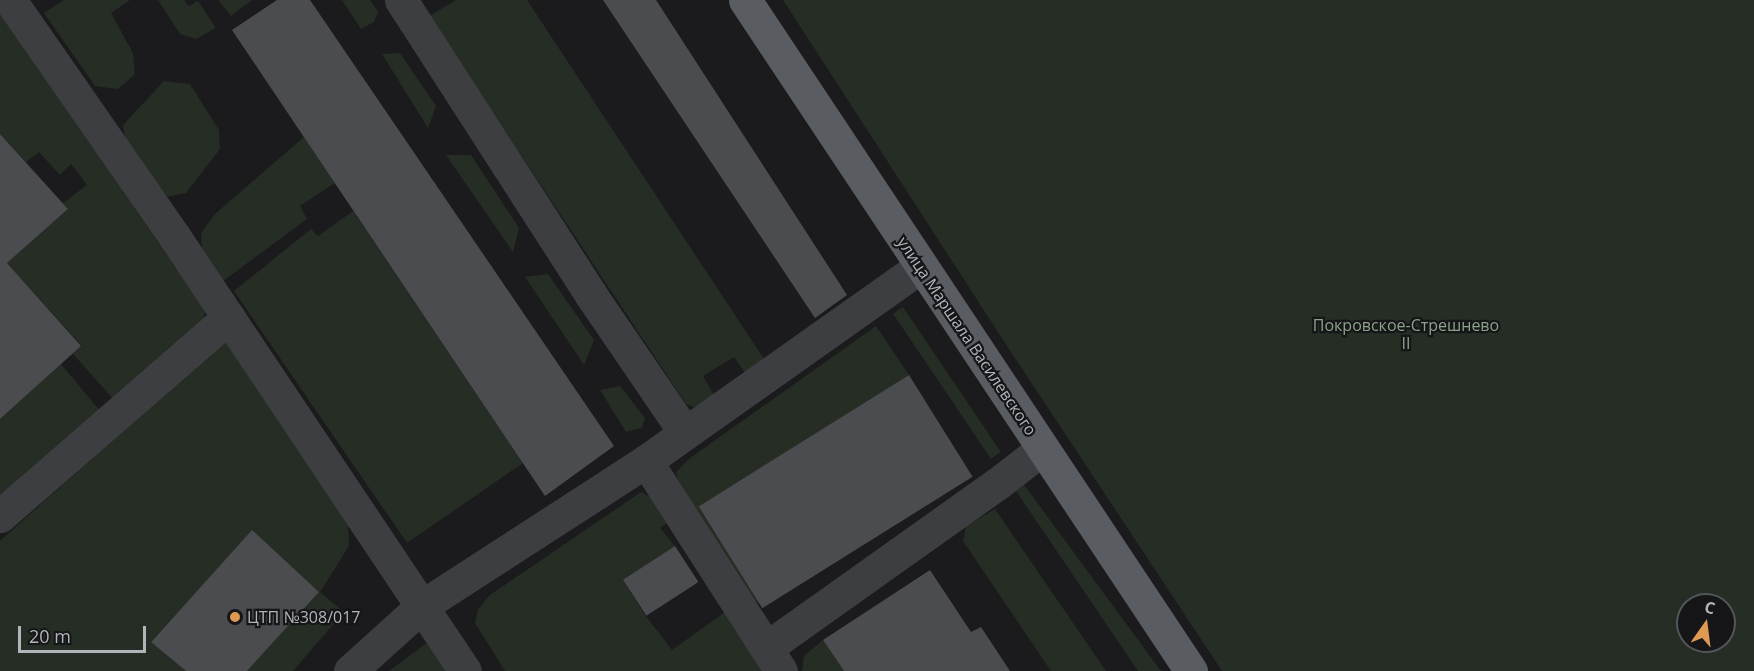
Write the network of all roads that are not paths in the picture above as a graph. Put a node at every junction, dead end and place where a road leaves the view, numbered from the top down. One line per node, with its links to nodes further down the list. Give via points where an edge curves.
1 (10, 0): 5 (lane)
2 (401, 0): 6 (lane)
3 (744, 0): 4 (main road, улица Маршала Василевского)
4 (921, 266): 6 (lane); 7 (main road, улица Маршала Василевского)
5 (229, 317): 9 (lane); 10 (lane)
6 (684, 433): 8 (lane)
7 (1042, 449): 11 (lane); 14 (main road, улица Маршала Василевского)
8 (646, 461): 10 (lane); 11 (lane)
9 (0, 516)
10 (422, 606): 12 (lane); 13 (lane)
11 (773, 659)
12 (350, 671)
13 (465, 671)
14 (1191, 671)

